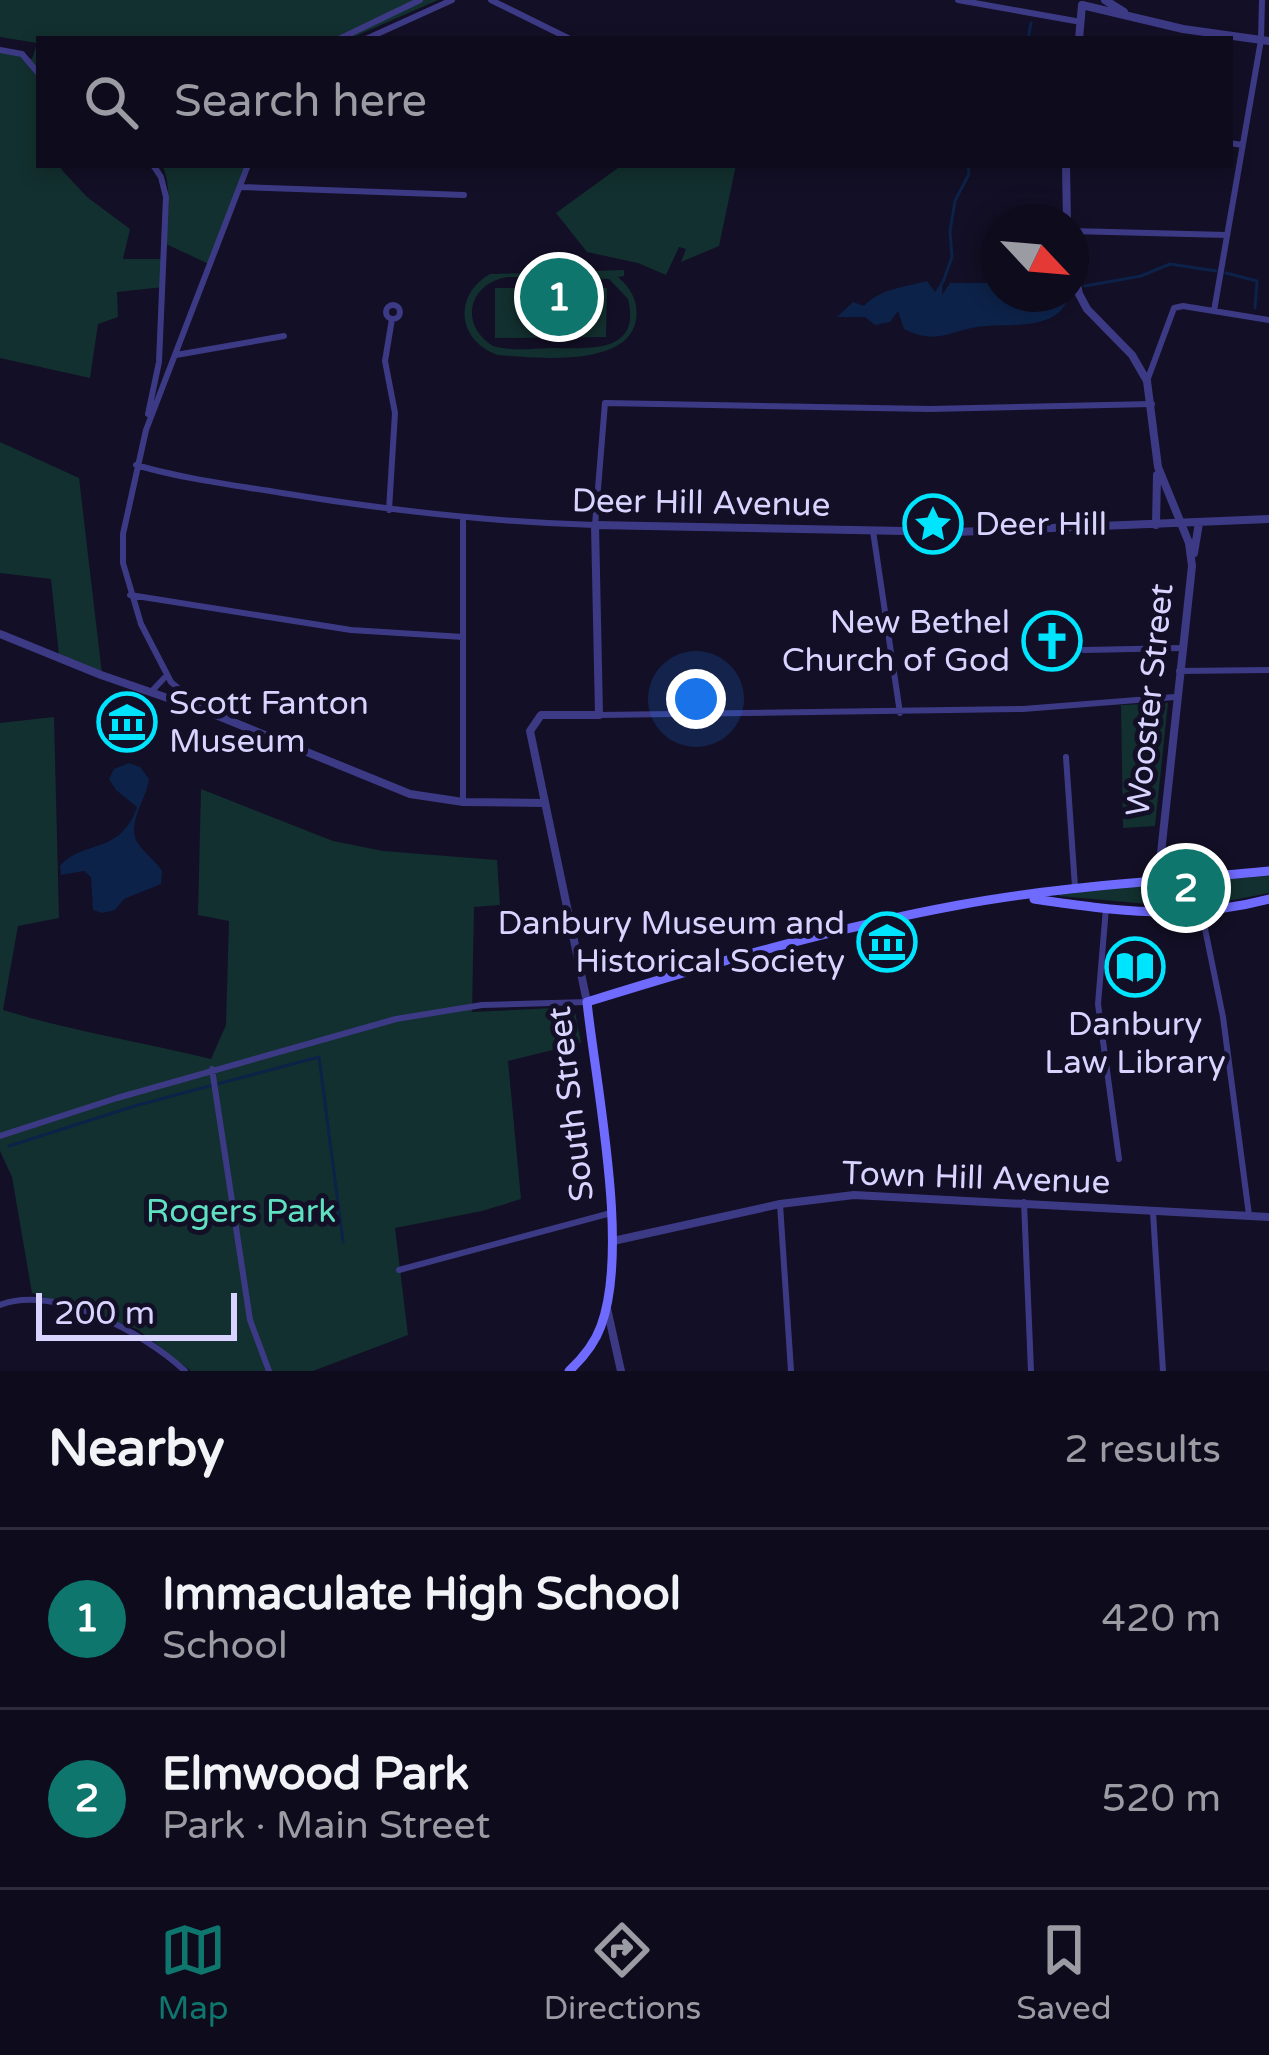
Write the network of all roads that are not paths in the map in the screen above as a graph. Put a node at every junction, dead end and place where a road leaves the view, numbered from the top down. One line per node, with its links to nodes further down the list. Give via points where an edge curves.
1 (420, 0): 10 (street)
2 (452, 0): 11 (street)
3 (491, 0): 12 (street)
4 (958, 0): 9 (street)
5 (1105, 0): 8 (street)
6 (1262, 0): 14 (street)
7 (1082, 2): 8 (street); 9 (street)
8 (1136, 18): 14 (street)
9 (1081, 22): 13 (street)
10 (345, 36)
11 (373, 36)
12 (564, 36)
13 (1079, 36)
14 (1265, 40): 18 (street)
15 (0, 50): 16 (street, via 22,54)
16 (36, 70)
17 (1233, 144): 18 (street)
18 (1242, 145): 26 (street)
19 (155, 168): 35 (street, via 166,196 159,362)
20 (247, 168): 22 (street)
21 (1066, 168): 24 (street)
22 (240, 187): 23 (street); 32 (street)
23 (464, 196)
24 (1067, 204)
25 (1089, 231): 26 (street)
26 (1227, 235): 28 (street)
27 (1089, 311): 33 (street)
28 (1214, 311): 30 (street); 33 (street, via 1174,308)
29 (392, 319): 38 (street)
30 (1269, 320)
31 (284, 336): 32 (street)
32 (176, 355): 35 (street)
33 (1147, 381): 34 (street)
34 (1152, 404): 37 (street); 44 (street, via 604,404)
35 (146, 430): 36 (street)
36 (136, 465): 38 (street, Deer Hill Avenue); 47 (street, via 123,534)
37 (1158, 467): 41 (street, Wooster Street); 43 (street)
38 (389, 510): 39 (street, Deer Hill Avenue)
39 (463, 519): 44 (street, Deer Hill Avenue); 49 (street)
40 (1269, 519): 42 (street, Deer Hill Avenue)
41 (1180, 523): 42 (street, Deer Hill Avenue); 43 (street, Deer Hill Avenue); 46 (street, Wooster Street)
42 (1199, 523): 46 (street, Wooster Street)
43 (1156, 525): 45 (street, Deer Hill Avenue)
44 (595, 526): 45 (street, Deer Hill Avenue); 59 (street)
45 (873, 531): 58 (street)
46 (1192, 566): 50 (street, Wooster Street)
47 (130, 595): 49 (street, via 351,630); 54 (street)
48 (0, 634): 55 (street)
49 (463, 637): 61 (street)
50 (1182, 648): 51 (street); 53 (street, Wooster Street)
51 (1084, 650)
52 (1269, 670): 53 (street)
53 (1179, 671): 56 (street, Wooster Street)
54 (166, 675): 55 (street); 57 (street)
55 (151, 692): 57 (street)
56 (1175, 697): 58 (street); 64 (street, Wooster Street)
57 (212, 713): 61 (street, via 391,787)
58 (900, 713): 59 (street)
59 (599, 715): 62 (street, South Street, via 541,715 533,722)
60 (1066, 757): 65 (street)
61 (463, 802): 62 (street)
62 (544, 803): 71 (street, South Street)
63 (1269, 871): 64 (main road)
64 (1158, 881): 65 (main road); 69 (main road, Wooster Street)
65 (1075, 887): 66 (main road)
66 (1022, 897): 68 (main road); 71 (main road, via 870,924)
67 (1269, 899): 70 (main road)
68 (1106, 908): 69 (main road); 74 (street, via 1098,1004)
69 (1157, 912): 70 (main road)
70 (1202, 914): 79 (street)
71 (587, 1002): 72 (street, via 440,1010); 78 (main road, South Street)
72 (212, 1069): 73 (street); 86 (street, via 250,1320)
73 (0, 1136)
74 (1119, 1159)
75 (1024, 1202): 76 (street, Town Hill Avenue, via 854,1195); 77 (street, Town Hill Avenue); 90 (street)
76 (780, 1204): 81 (street, Town Hill Avenue); 89 (street)
77 (1153, 1208): 79 (street, Town Hill Avenue); 91 (street)
78 (611, 1213): 81 (main road, South Street); 82 (street)
79 (1249, 1215): 80 (street, Town Hill Avenue)
80 (1269, 1217)
81 (613, 1241): 84 (main road, South Street)
82 (399, 1270)
83 (0, 1305): 85 (street, via 37,1301 93,1316 147,1340)
84 (606, 1306): 87 (main road, South Street, via 592,1345); 88 (street)
85 (185, 1371)
86 (269, 1371)
87 (569, 1371)
88 (620, 1371)
89 (791, 1371)
90 (1031, 1371)
91 (1163, 1371)

